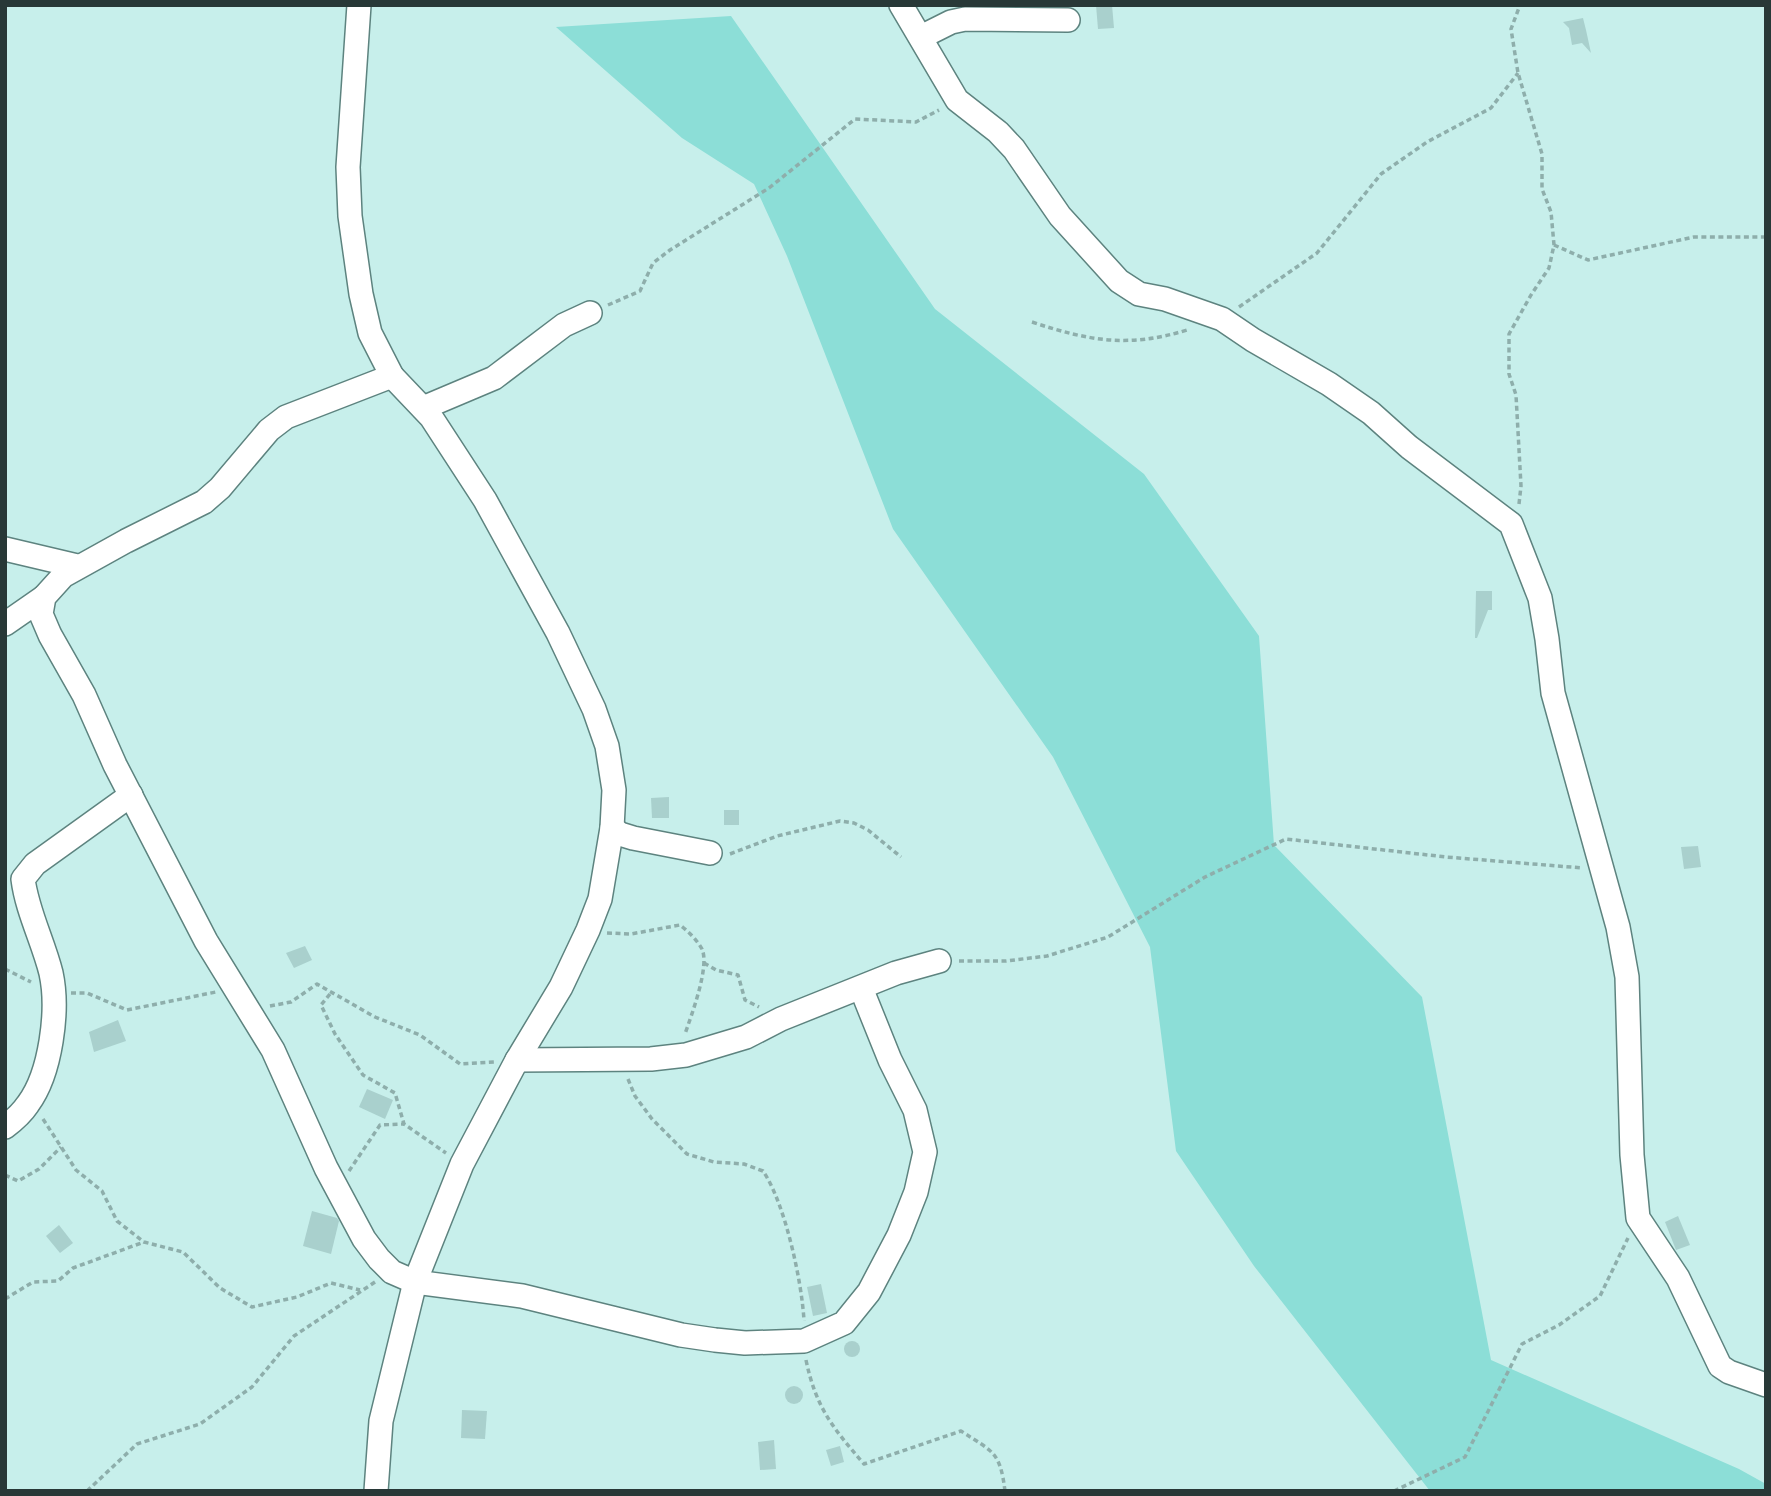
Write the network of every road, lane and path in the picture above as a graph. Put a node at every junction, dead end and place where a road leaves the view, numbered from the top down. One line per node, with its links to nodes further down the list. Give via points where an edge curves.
1 (359, 5): 13 (street, via 348,167 350,216 370,333)
2 (901, 5): 5 (street)
3 (1520, 5): 6 (path, via 1511,29)
4 (1068, 20): 5 (street, via 965,19)
5 (921, 37): 7 (street)
6 (1518, 73): 9 (path, via 1542,154 1542,189 1551,212); 11 (path, via 1491,107 1381,174 1317,253)
7 (957, 100): 10 (path, via 916,122 855,119 769,188 670,250 653,264 640,291); 11 (street, via 1014,149 1060,216 1119,281 1139,293)
8 (1766, 237): 9 (path, via 1694,237 1588,260)
9 (1553, 245): 15 (path, via 1549,268 1509,334 1521,486)
10 (590, 313): 14 (street, via 564,325 494,378)
11 (1222, 318): 12 (path, via 1157,339 1133,340 1097,340); 15 (street, via 1371,413)
12 (1032, 322)
13 (392, 376): 14 (street); 17 (street, via 286,417 204,502)
14 (423, 408): 21 (street, via 447,439 526,572 594,709 607,746 614,790)
15 (1511, 524): 24 (street, via 1539,598 1553,693)
16 (5, 549): 17 (street)
17 (77, 566): 18 (street)
18 (44, 597): 19 (street); 20 (street, via 41,614 50,635)
19 (5, 624)
20 (131, 795): 29 (street); 31 (street, via 35,864 23,879)
21 (612, 828): 22 (street, via 633,838); 25 (street, via 600,899)
22 (710, 853): 23 (path, via 732,854 777,836 840,821 868,830)
23 (901, 857)
24 (1604, 871): 26 (path, via 1286,839 1205,877 1108,937 1048,956); 45 (street, via 1627,977)
25 (587, 930): 27 (path, via 631,934 680,925 702,950); 37 (street, via 561,987)
26 (939, 961): 30 (street)
27 (704, 964): 34 (path, via 738,975 745,1000); 35 (path, via 684,1038)
28 (5, 969): 31 (path)
29 (234, 988): 31 (path, via 127,1010 87,993); 33 (street)
30 (860, 988): 34 (street); 51 (street, via 915,1110 925,1152 923,1166 899,1235 869,1292 844,1323)
31 (55, 994): 38 (street, via 44,1072)
32 (330, 994): 33 (path, via 317,984 291,1002); 37 (path, via 420,1035 460,1064); 39 (path, via 321,1005 335,1034 363,1075 395,1093)
33 (248, 1010): 44 (street, via 273,1050)
34 (782, 1019): 35 (street, via 746,1037)
35 (686, 1055): 36 (street)
36 (619, 1058): 37 (street); 51 (path, via 635,1096 687,1154 744,1164 763,1171 772,1183 797,1277)
37 (517, 1060): 42 (street)
38 (27, 1106): 40 (street); 41 (path, via 40,1114)
39 (404, 1124): 42 (path); 44 (path, via 380,1125)
40 (5, 1127)
41 (61, 1147): 43 (path, via 39,1169 18,1181); 46 (path, via 76,1170 102,1191 117,1221)
42 (462, 1164): 48 (street)
43 (5, 1175)
44 (337, 1190): 47 (street, via 364,1239)
45 (1638, 1218): 52 (street, via 1678,1278 1720,1366); 56 (path, via 1600,1296 1522,1344 1465,1457)
46 (144, 1241): 49 (path, via 183,1252 220,1288 252,1307 297,1297 331,1283); 50 (path, via 73,1268 58,1281 33,1282)
47 (392, 1272): 48 (street); 49 (path)
48 (415, 1282): 51 (street, via 522,1296 681,1335 745,1343); 54 (street, via 381,1421)
49 (360, 1290): 53 (path, via 294,1336 252,1387 200,1424 136,1444)
50 (5, 1299)
51 (804, 1341): 55 (path, via 808,1372 829,1424 864,1464 961,1431 991,1451 1002,1465)
52 (1766, 1385)
53 (87, 1491)
54 (376, 1491)
55 (1005, 1491)
56 (1394, 1491)

